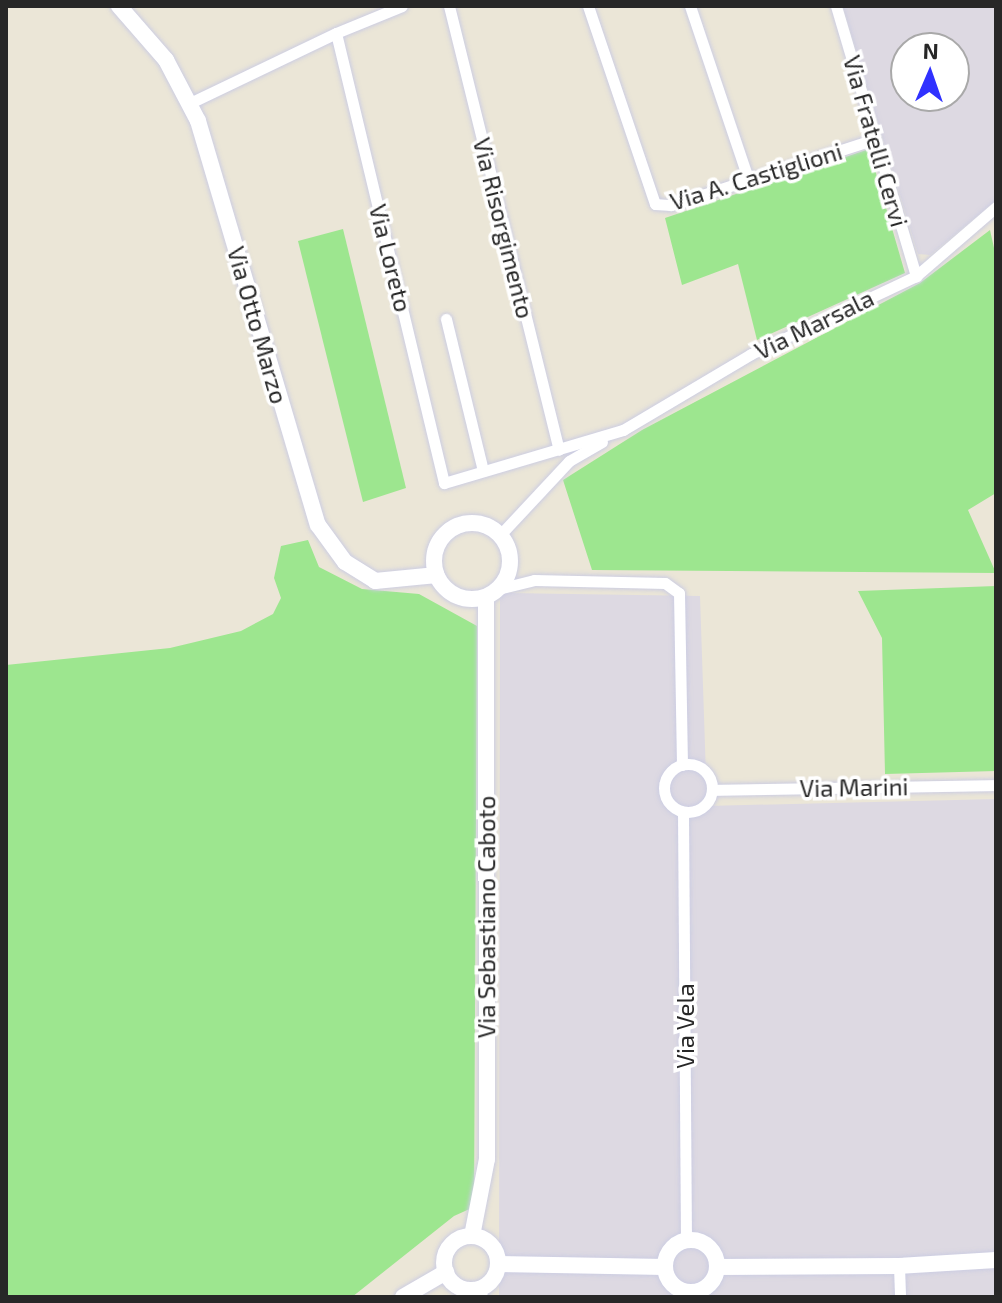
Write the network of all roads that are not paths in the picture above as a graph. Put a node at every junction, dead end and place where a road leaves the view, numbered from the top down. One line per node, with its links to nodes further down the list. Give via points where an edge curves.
1 (119, 6): 8 (street, Via Otto Marzo, via 160,51)
2 (402, 6): 7 (street)
3 (449, 6): 15 (street, Via Risorgimento)
4 (588, 6): 10 (street, Via A. Castiglioni, via 655,204 671,205)
5 (690, 6): 10 (street)
6 (836, 6): 9 (street, Via Fratelli Cervi)
7 (336, 33): 8 (street); 17 (street, Via Loreto)
8 (190, 103): 19 (street, Via Otto Marzo, via 318,525 345,562 375,581)
9 (875, 139): 10 (street, Via A. Castiglioni); 12 (street, Via Fratelli Cervi)
10 (748, 178)
11 (996, 207): 12 (street, Via Marsala)
12 (916, 276): 14 (street, Via Marsala, via 751,354)
13 (446, 319): 16 (street)
14 (623, 430): 15 (street, Via Marsala); 18 (street, Via Marsala, via 569,461)
15 (559, 450): 16 (street, Via Marsala)
16 (483, 471): 17 (street, Via Marsala)
17 (444, 483)
18 (500, 535): 19 (street, via 477,524 452,529 436,549); 20 (street, via 510,569)
19 (437, 575): 20 (street, via 451,593 474,599)
20 (492, 593): 21 (street, Via Vela, via 534,580 665,583 679,593); 25 (street, Via Sebastiano Caboto, via 487,1159)
21 (682, 765): 23 (street, via 703,770); 24 (street, Via Vela, via 669,773 663,788 669,804)
22 (996, 785): 23 (street, Via Marini)
23 (712, 790): 24 (street, via 699,810)
24 (683, 812): 26 (street, Via Vela)
25 (472, 1236): 28 (street, via 488,1241); 32 (street, via 449,1247)
26 (686, 1240): 30 (street, via 669,1253); 31 (street, via 708,1246)
27 (996, 1260): 29 (street)
28 (498, 1264): 30 (street); 33 (street)
29 (899, 1266): 31 (street); 35 (street)
30 (665, 1267): 31 (street, via 678,1288 695,1292 710,1283)
31 (717, 1267)
32 (446, 1272): 33 (street, via 456,1285); 34 (street)
33 (481, 1292)
34 (403, 1297)
35 (900, 1297)

